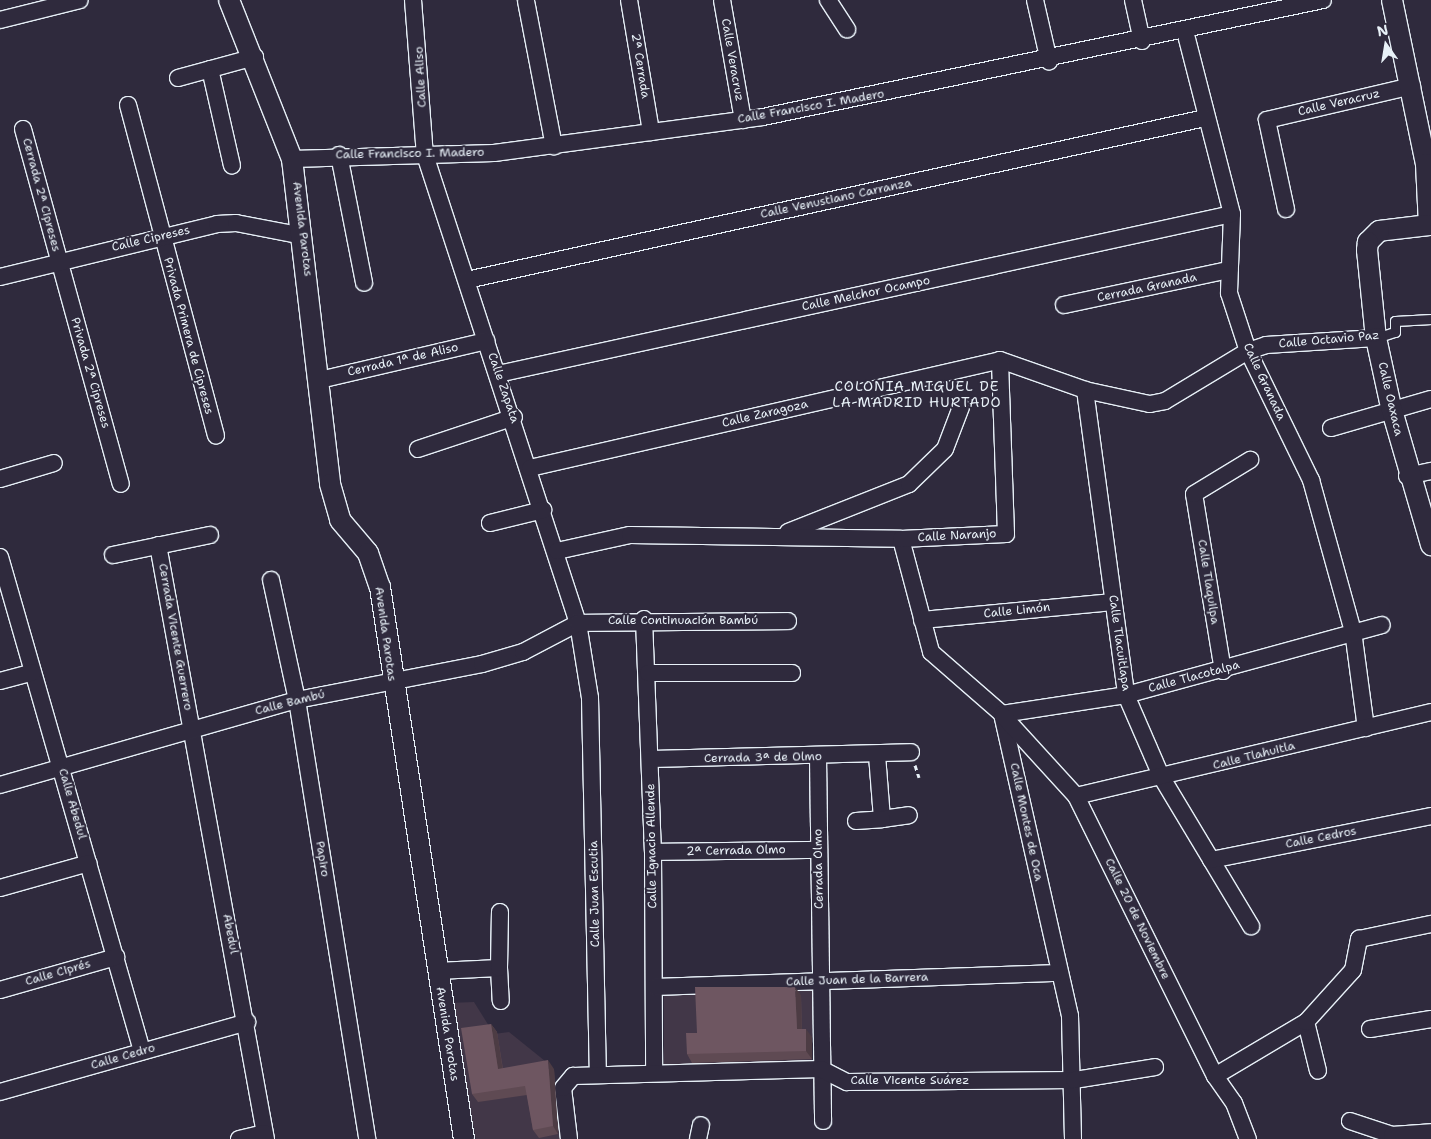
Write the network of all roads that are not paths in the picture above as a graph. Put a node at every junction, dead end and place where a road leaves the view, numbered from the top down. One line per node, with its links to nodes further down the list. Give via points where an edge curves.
1 (228, 0): 16 (street, Avenida Parotas)
2 (413, 0): 28 (street, Calle Aliso)
3 (629, 0): 25 (street, 2ª Cerrada)
4 (722, 0): 23 (street, Calle Veracruz)
5 (828, 0): 13 (street)
6 (1035, 0): 17 (street)
7 (1133, 0): 15 (street)
8 (1323, 0): 14 (street, Calle Francisco I. Madero)
9 (1392, 0): 20 (street)
10 (71, 1): 12 (street)
11 (526, 1): 26 (street)
12 (0, 20)
13 (847, 29)
14 (1185, 31): 15 (street, Calle Francisco I. Madero); 22 (street, Calle Granada)
15 (1142, 41): 17 (street, Calle Francisco I. Madero)
16 (255, 57): 18 (street); 29 (street, Avenida Parotas)
17 (1049, 61): 23 (street, Calle Francisco I. Madero)
18 (210, 69): 19 (street); 30 (street)
19 (178, 78)
20 (1412, 86): 31 (street, Calle Veracruz, via 1266,120); 33 (street, via 1426,164)
21 (128, 105): 34 (street, Privada Primera de Cipreses)
22 (1205, 118): 32 (street, Calle Granada); 39 (street, Calle Venustiano Carranza)
23 (743, 120): 25 (street, Calle Francisco I. Madero)
24 (23, 129): 36 (street, Cerrada 2ª Cipreses)
25 (651, 132): 26 (street, Calle Francisco I. Madero)
26 (554, 146): 28 (street, Calle Francisco I. Madero)
27 (339, 155): 28 (street, Calle Francisco I. Madero); 29 (street, Calle Francisco I. Madero); 40 (street)
28 (425, 155): 39 (street, Calle Zapata)
29 (292, 159): 35 (street, Avenida Parotas)
30 (232, 166)
31 (1286, 209)
32 (1232, 214): 37 (street, Calle Granada); 47 (street, Calle Melchor Ocampo)
33 (1430, 225): 43 (street, Calle Oaxaca, via 1379,231 1368,242)
34 (161, 236): 35 (street, Calle Cipreses, via 236,223); 36 (street, Calle Cipreses); 55 (street, Privada Primera de Cipreses)
35 (303, 236): 48 (street, Avenida Parotas)
36 (59, 262): 38 (street, Calle Cipreses); 63 (street, Privada 2ª Cipreses)
37 (1229, 270): 41 (street, Cerrada Granada); 45 (street, Calle Granada, via 1229,293)
38 (0, 277)
39 (467, 280): 44 (street, Calle Zapata)
40 (364, 283)
41 (1064, 305)
42 (1431, 319): 43 (lane, Calle Octavio Paz, via 1395,321 1394,332)
43 (1376, 338): 45 (street, Calle Octavio Paz, via 1266,345); 52 (street, Calle Oaxaca)
44 (486, 341): 47 (street, Calle Zapata); 48 (street, Cerrada 1ª de Aliso)
45 (1248, 351): 49 (street, via 1165,401 1150,404); 82 (street, Calle Granada, via 1312,480)
46 (1000, 360): 49 (street); 59 (street, Calle Zaragoza); 68 (street, Calle Naranjo, via 1006,534)
47 (498, 374): 53 (street, Calle Zapata)
48 (320, 380): 88 (street, Avenida Parotas, via 330,484 340,520 368,553 380,587)
49 (1085, 390): 76 (street, Calle Tlacuitlapa)
50 (1431, 399): 52 (street)
51 (961, 407): 66 (street, via 945,449 909,484)
52 (1391, 407): 54 (street); 61 (street, Calle Oaxaca)
53 (514, 417): 56 (street); 59 (street, Calle Zapata)
54 (1331, 428)
55 (216, 436)
56 (418, 449)
57 (1250, 460): 83 (street, Calle Tlaquilpa, via 1194,494)
58 (54, 463): 62 (street)
59 (530, 468): 64 (street, Calle Zapata)
60 (1431, 471): 61 (street)
61 (1407, 476): 69 (street, Calle Oaxaca)
62 (0, 478)
63 (121, 484)
64 (543, 510): 65 (street); 71 (street, Calle Zapata)
65 (490, 523)
66 (784, 534): 68 (street, Calle Naranjo); 71 (street, Calle Naranjo, via 630,535)
67 (210, 535): 70 (street, Cerrada Vicente Guerrero)
68 (901, 539): 78 (street)
69 (1431, 545)
70 (158, 546): 72 (street, Cerrada Vicente Guerrero); 94 (street, Cerrada Vicente Guerrero)
71 (557, 551): 80 (street, Calle Zapata)
72 (113, 554)
73 (0, 557): 75 (street, Calle Abedul)
74 (271, 580): 90 (street, Papiro)
75 (3, 581): 84 (street, Calle Abedul)
76 (1113, 602): 78 (street, Calle Limón); 89 (street, Calle Tlacuitlapa)
77 (644, 619): 79 (street, Calle Continuación Bambú); 80 (street, Calle Continuación Bambú); 85 (street, Calle Ignacio Allende)
78 (922, 620): 92 (street, via 931,652)
79 (788, 621)
80 (578, 622): 88 (street, Calle Bambú, via 523,652); 132 (street, Calle Juan Escutia, via 590,698)
81 (1382, 625): 82 (street, Calle Tlacotalpa)
82 (1353, 631): 83 (street, Calle Tlacotalpa); 93 (street, Calle Granada)
83 (1223, 670): 89 (street, Calle Tlacotalpa)
84 (33, 672): 87 (street); 99 (street, Calle Abedul)
85 (648, 673): 86 (street); 98 (street, Calle Ignacio Allende)
86 (792, 673)
87 (0, 682)
88 (391, 682): 90 (street, Calle Bambú); 117 (street, Avenida Parotas)
89 (1126, 695): 92 (street, Calle Tlacotalpa); 100 (street, Calle Tlacuitlapa)
90 (297, 700): 94 (street, Calle Bambú); 141 (street, Papiro)
91 (1431, 712): 93 (street, Calle Tlahuitla)
92 (1002, 714): 102 (street, Calle 20 de Noviembre); 118 (street, Calle Montes de Oca)
93 (1366, 728): 100 (street, Calle Tlahuitla)
94 (192, 730): 99 (street, Calle Bambú); 124 (street, Abedul)
95 (911, 752): 96 (street, Cerrada 3ª de Olmo)
96 (877, 755): 97 (street, Cerrada 3ª de Olmo); 105 (street)
97 (818, 757): 98 (street, Cerrada 3ª de Olmo); 107 (street, Cerrada Olmo)
98 (650, 759): 108 (street, Calle Ignacio Allende)
99 (62, 767): 101 (street, Calle Bambú); 110 (street, Calle Abedul)
100 (1162, 778): 102 (street, Calle Tlahuitla); 109 (street, Calle Tlacuitlapa)
101 (0, 785)
102 (1076, 796): 133 (street, Calle 20 de Noviembre)
103 (909, 815): 105 (street)
104 (1431, 816): 109 (street, Calle Cedros)
105 (882, 818): 106 (street)
106 (856, 821)
107 (819, 850): 108 (street, 2ª Cerrada Olmo); 119 (street, Cerrada Olmo)
108 (653, 852): 120 (street, Calle Ignacio Allende)
109 (1211, 860): 114 (street, Calle Tlacuitlapa)
110 (89, 863): 111 (street); 115 (street, Calle Abedul)
111 (0, 888)
112 (500, 912): 116 (street)
113 (1431, 924): 125 (street, via 1359,940 1353,970)
114 (1250, 926)
115 (116, 957): 121 (street, Calle Ciprés); 127 (street, Calle Abedul)
116 (499, 968): 117 (street); 122 (street)
117 (437, 971): 142 (street, Avenida Parotas)
118 (1059, 973): 119 (street, Calle Juan de la Barrera); 134 (street, Calle Montes de Oca, via 1070,1016)
119 (821, 981): 120 (street, Calle Juan de la Barrera); 129 (street, Cerrada Olmo)
120 (655, 987): 131 (street, Calle Ignacio Allende)
121 (0, 990)
122 (501, 1001)
123 (1431, 1019): 126 (street)
124 (247, 1022): 127 (street, Calle Cedro); 139 (street, Abedul)
125 (1306, 1022): 130 (street); 133 (street)
126 (1370, 1029)
127 (142, 1051): 135 (street, Calle Cedro)
128 (1155, 1067): 134 (street, Calle Vicente Suárez)
129 (821, 1069): 131 (street, Calle Vicente Suárez); 134 (street, Calle Vicente Suárez, via 846,1082); 136 (street, Cerrada Olmo)
130 (1318, 1071)
131 (654, 1073): 132 (street, Calle Vicente Suárez)
132 (598, 1074): 143 (street, via 573,1076 563,1088)
133 (1215, 1076): 145 (street, Calle 20 de Noviembre, via 1234,1103)
134 (1074, 1080): 144 (street, Calle Montes de Oca)
135 (0, 1092)
136 (823, 1121)
137 (1350, 1121): 138 (street, via 1392,1135)
138 (1431, 1132)
139 (265, 1136): 140 (street)
140 (239, 1139)
141 (367, 1139)
142 (464, 1139)
143 (569, 1139)
144 (1073, 1139)
145 (1248, 1139)

